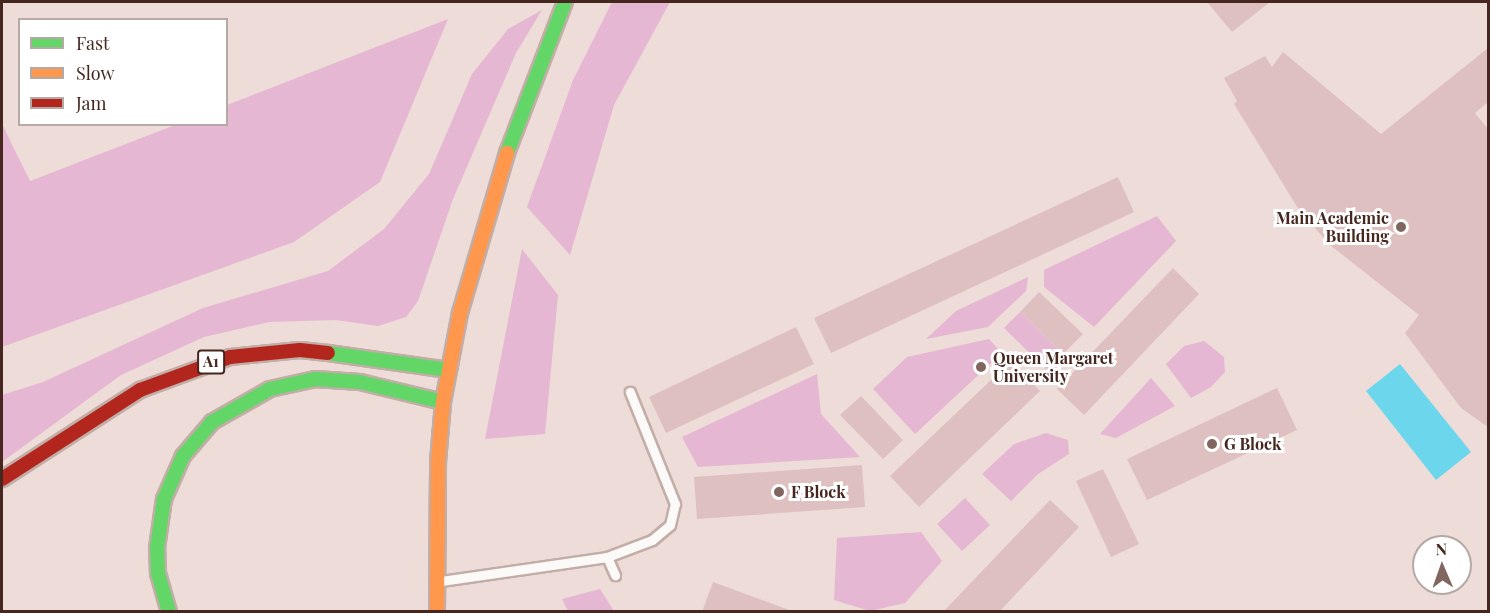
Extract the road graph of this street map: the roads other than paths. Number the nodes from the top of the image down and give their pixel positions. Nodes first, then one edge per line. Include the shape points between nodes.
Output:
1 (565, 2) edge
2 (449, 370) junction
3 (630, 392) dead end
4 (443, 402) junction
5 (2, 479) edge
6 (607, 557) junction
7 (615, 575) dead end
8 (436, 582) junction
9 (169, 612) edge
10 (437, 612) edge

1 - 2 main road via 497,178
2 - 4 main road
2 - 5 main road, A1 via 300,350 230,357 140,390
3 - 6 lane via 675,504 670,525 652,540
4 - 8 main road via 435,521
4 - 9 main road via 360,382 315,380 270,388 212,422 183,456 164,499 156,548 158,573
6 - 7 lane
6 - 8 lane
8 - 10 main road

